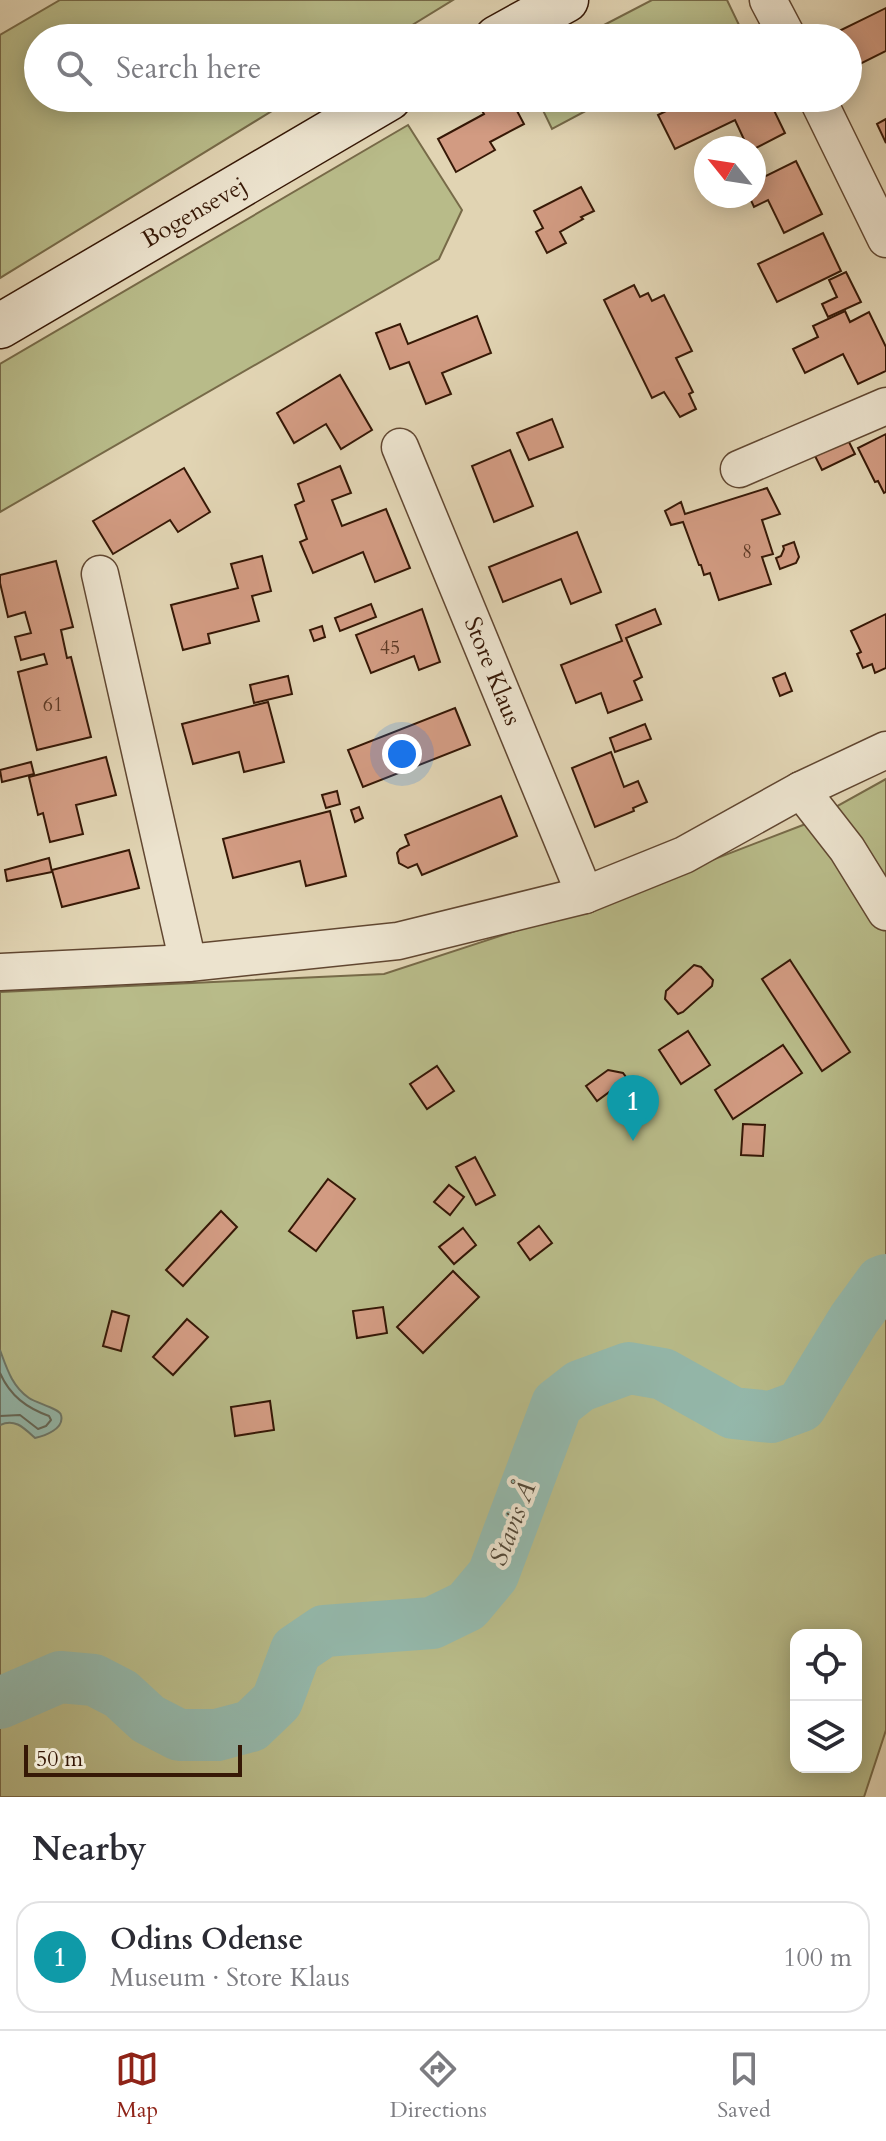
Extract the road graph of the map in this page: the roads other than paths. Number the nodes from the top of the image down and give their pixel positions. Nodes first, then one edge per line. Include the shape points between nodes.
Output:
1 (566, 0) edge
2 (768, 0) edge
3 (522, 24) edge
4 (781, 24) edge
5 (365, 112) edge
6 (824, 112) edge
7 (886, 239) edge
8 (0, 326) edge
9 (886, 406) edge
10 (400, 447) dead end
11 (739, 469) dead end
12 (100, 574) dead end
13 (886, 750) edge
14 (801, 790) junction
15 (585, 895) junction
16 (886, 912) edge
17 (188, 963) junction
18 (0, 972) edge

1 - 3 main road
2 - 4 street
5 - 8 main road, Bogensevej
6 - 7 street
9 - 11 street
10 - 15 street, Store Klaus
12 - 17 street
13 - 14 street
14 - 15 street via 684,855
14 - 16 street via 847,849
15 - 17 street via 398,941
17 - 18 street

